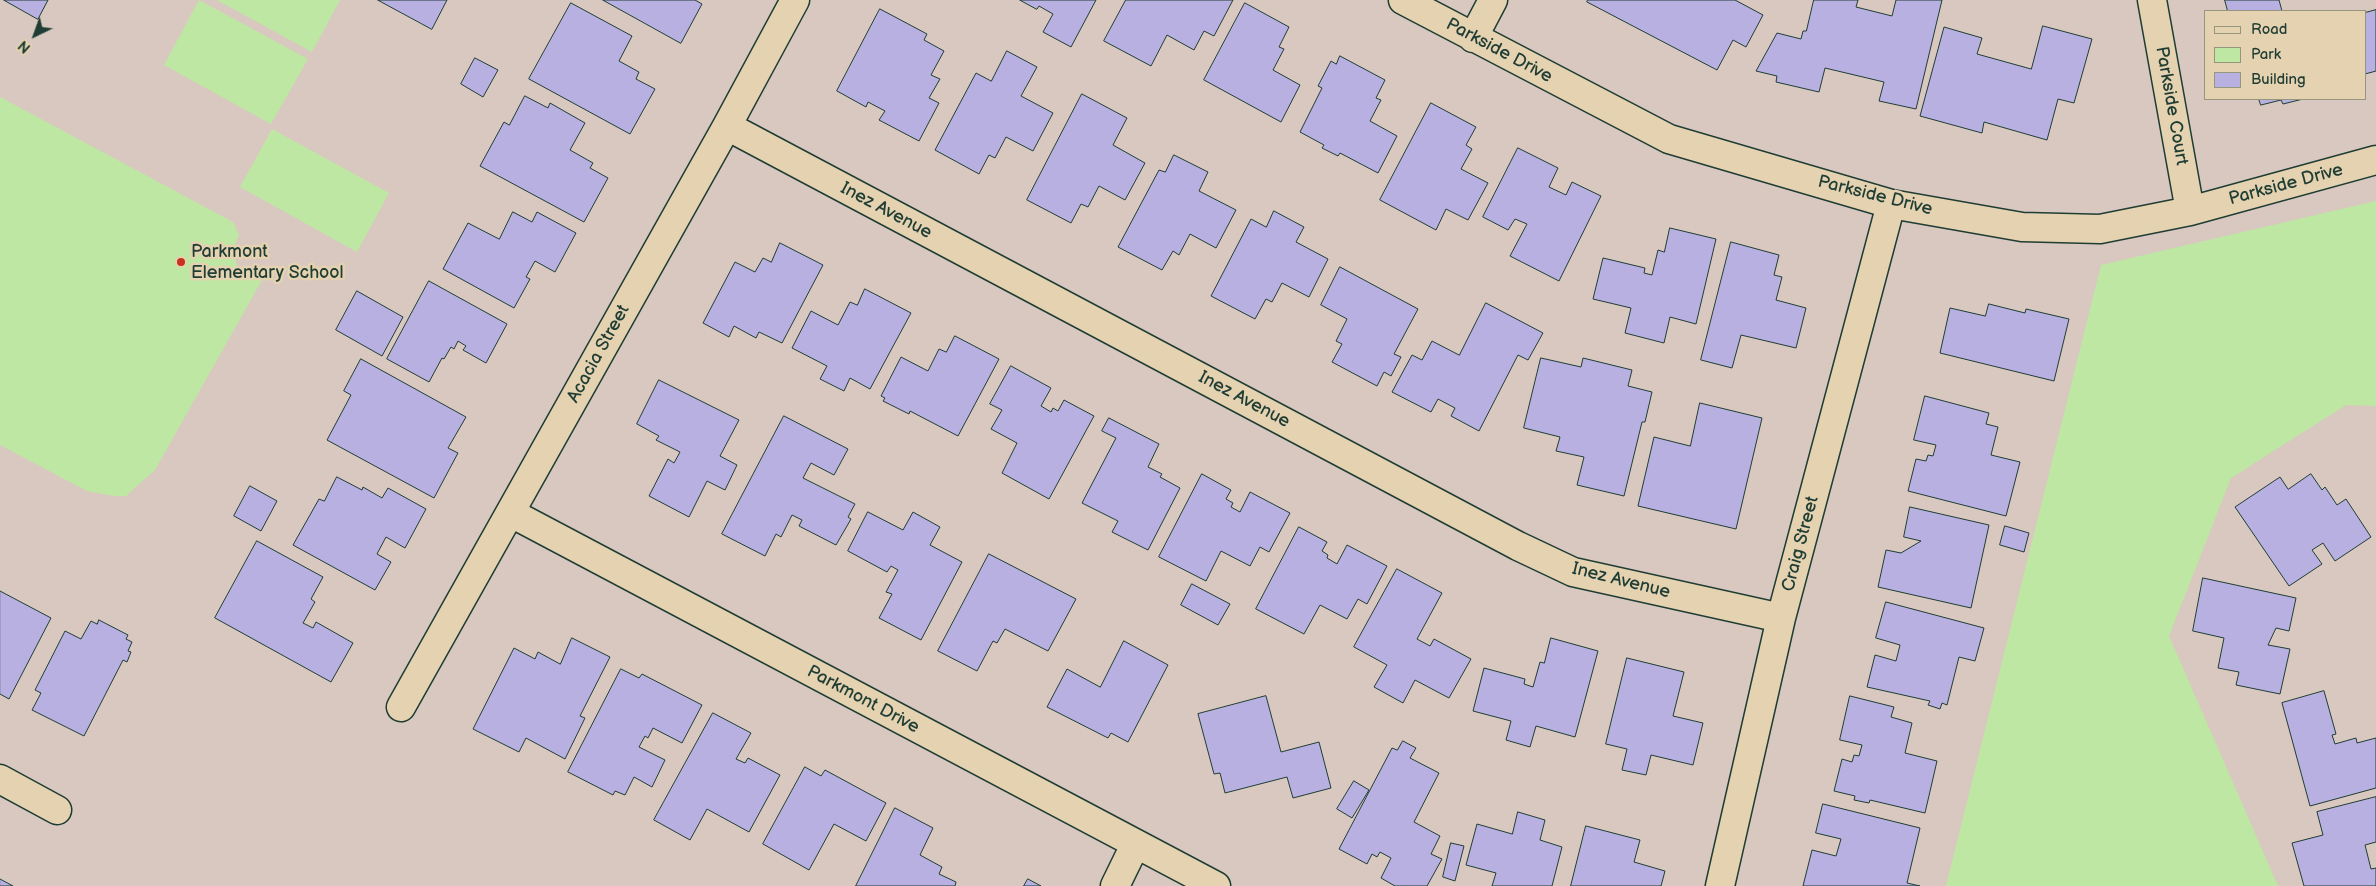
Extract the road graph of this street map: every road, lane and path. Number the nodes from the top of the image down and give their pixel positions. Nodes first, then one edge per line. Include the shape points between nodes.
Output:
1 (795, 0) edge
2 (1403, 0) edge
3 (1493, 0) edge
4 (2152, 0) edge
5 (1473, 38) junction
6 (727, 126) junction
7 (2376, 160) edge
8 (1891, 204) junction
9 (2190, 211) junction
10 (510, 513) junction
11 (1782, 618) junction
12 (401, 707) dead end
13 (0, 779) edge
14 (57, 810) dead end
15 (1136, 845) junction
16 (1115, 886) edge
17 (1216, 886) edge
18 (1720, 886) edge

1 - 6 street, Acacia Street
2 - 5 street, Parkside Drive
3 - 5 street
4 - 9 street, Parkside Court
5 - 8 street, Parkside Drive via 1669,139
6 - 10 street, Acacia Street
6 - 11 street, Inez Avenue via 1573,572
7 - 9 street, Parkside Drive
8 - 9 street, Parkside Drive via 2022,227 2100,229
8 - 11 street, Craig Street
10 - 12 street, Acacia Street
10 - 15 street, Parkmont Drive
11 - 18 street, Craig Street
13 - 14 street
15 - 16 street
15 - 17 street, Parkmont Drive

